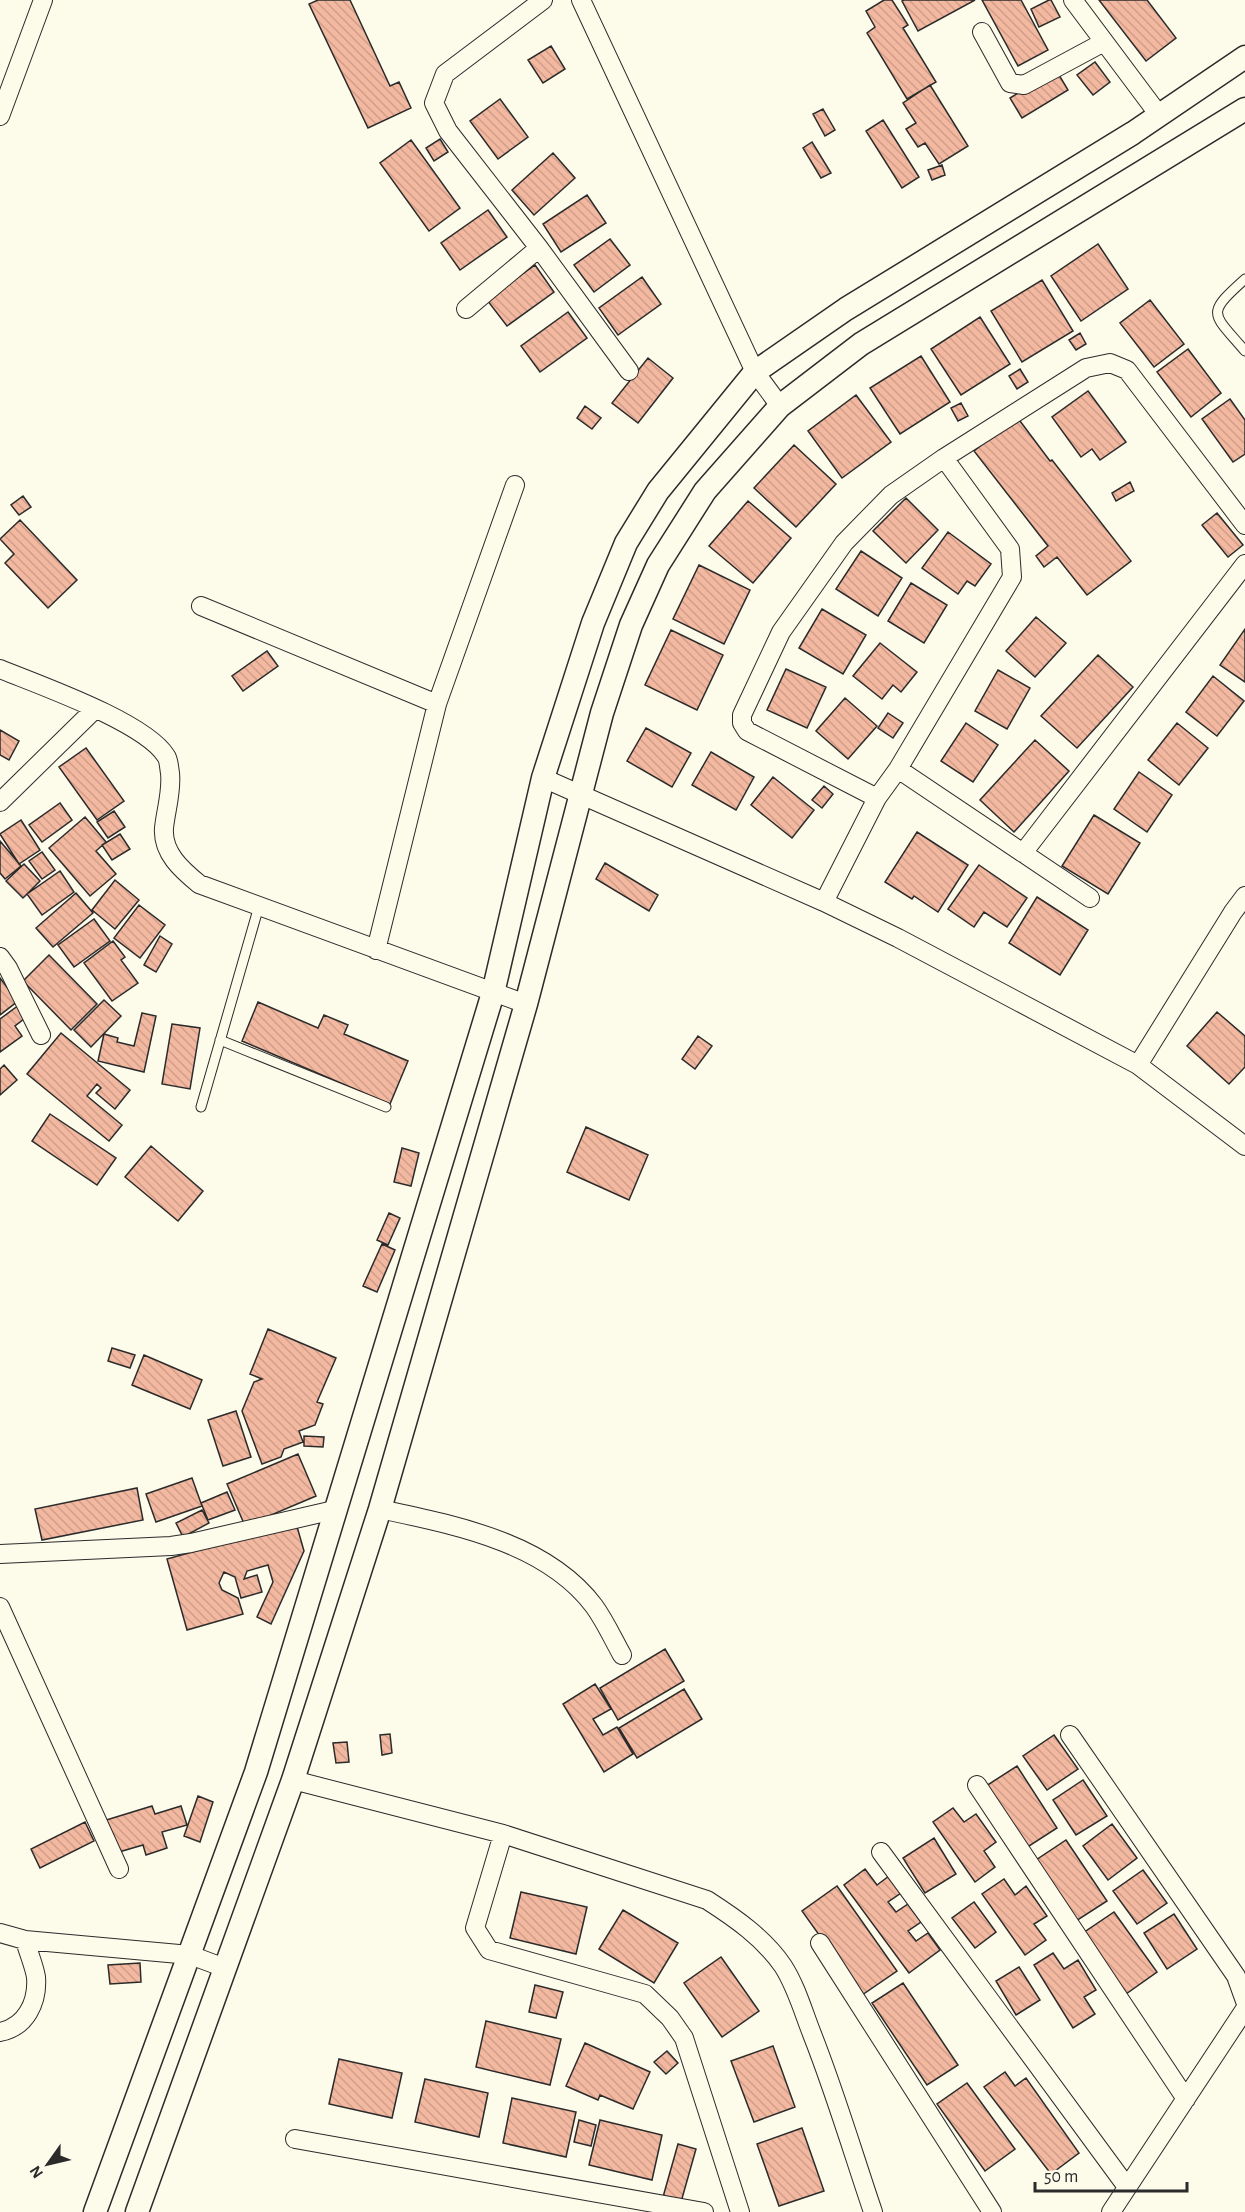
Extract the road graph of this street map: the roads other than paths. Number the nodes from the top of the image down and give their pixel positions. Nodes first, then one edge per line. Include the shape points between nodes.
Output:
1 (43, 0) edge
2 (543, 0) edge
3 (581, 0) edge
4 (1072, 0) edge
5 (982, 32) dead end
6 (1104, 42) junction
7 (1245, 57) edge
8 (1245, 109) edge
9 (1159, 115) junction
10 (0, 116) edge
11 (539, 248) junction
12 (1245, 279) edge
13 (466, 309) dead end
14 (1245, 351) edge
15 (629, 370) dead end
16 (755, 372) junction
17 (780, 406) junction
18 (944, 458) junction
19 (515, 486) dead end
20 (1245, 525) edge
21 (1245, 564) edge
22 (201, 606) dead end
23 (0, 669) edge
24 (437, 704) junction
25 (95, 709) junction
26 (898, 770) junction
27 (543, 778) junction
28 (580, 794) junction
29 (877, 798) junction
30 (0, 802) edge
31 (1023, 853) junction
32 (1245, 896) edge
33 (1090, 898) dead end
34 (824, 902) junction
35 (259, 906) junction
36 (376, 950) junction
37 (0, 957) edge
38 (493, 993) junction
39 (526, 1004) junction
40 (41, 1035) dead end
41 (220, 1040) junction
42 (1138, 1065) junction
43 (201, 1107) dead end
44 (386, 1107) dead end
45 (1245, 1146) edge
46 (380, 1509) junction
47 (334, 1510) junction
48 (0, 1554) edge
49 (0, 1607) edge
50 (622, 1655) dead end
51 (1070, 1735) dead end
52 (256, 1772) junction
53 (293, 1780) junction
54 (977, 1785) dead end
55 (503, 1834) junction
56 (881, 1852) dead end
57 (119, 1869) dead end
58 (0, 1933) edge
59 (25, 1940) junction
60 (820, 1943) dead end
61 (190, 1955) junction
62 (225, 1968) junction
63 (1245, 2001) edge
64 (1245, 2009) edge
65 (0, 2032) edge
66 (1186, 2099) junction
67 (294, 2139) dead end
68 (1127, 2187) junction
69 (95, 2212) edge
70 (137, 2212) edge
71 (704, 2212) edge
72 (740, 2212) edge
73 (873, 2212) edge
74 (992, 2212) edge
75 (1111, 2212) edge

1 - 10 street
2 - 11 street via 445,74 434,103 448,131
3 - 16 street
4 - 6 street
5 - 6 street via 1010,83 1024,85
6 - 9 street
7 - 9 street
8 - 17 street via 861,344
9 - 16 street via 846,309
11 - 13 street
11 - 15 street
12 - 14 lane via 1222,300 1216,313
16 - 17 street
16 - 27 street via 658,490 626,543 593,623
17 - 28 street via 705,491 658,565 631,625
18 - 20 street via 1086,368 1110,363 1126,370
18 - 26 street via 1010,549 1012,577
18 - 29 street via 891,495 844,543 782,632 742,715 747,731
19 - 24 street
21 - 31 street
22 - 24 street
23 - 25 street
24 - 36 street
25 - 30 street
25 - 35 street via 150,738 167,757 171,784 164,830 167,849 181,869 199,884
26 - 29 street
26 - 31 street
27 - 28 street
27 - 38 street
28 - 34 street
28 - 39 street
29 - 34 street
31 - 33 street
32 - 42 street
34 - 42 street
35 - 36 street
35 - 41 lane
36 - 38 street
37 - 40 street
38 - 39 street
38 - 47 street
39 - 46 street
41 - 43 lane
41 - 44 lane
42 - 45 street
46 - 50 street via 476,1533 517,1548 552,1567 595,1607
46 - 53 street
47 - 48 street via 191,1543
47 - 52 street
49 - 57 street
51 - 63 street via 1236,1976
52 - 53 street
52 - 61 street
53 - 55 street
53 - 62 street
54 - 66 street
55 - 72 street via 475,1928 489,1950 645,1994 669,2018 684,2038
55 - 73 street via 707,1900 757,1936 782,1966 798,1998
56 - 68 street
58 - 59 street
59 - 61 street
59 - 65 street via 36,1976 35,1999 26,2017
60 - 74 street
61 - 62 street
61 - 69 street
62 - 70 street
64 - 66 street
66 - 68 street
67 - 71 street
68 - 75 street

